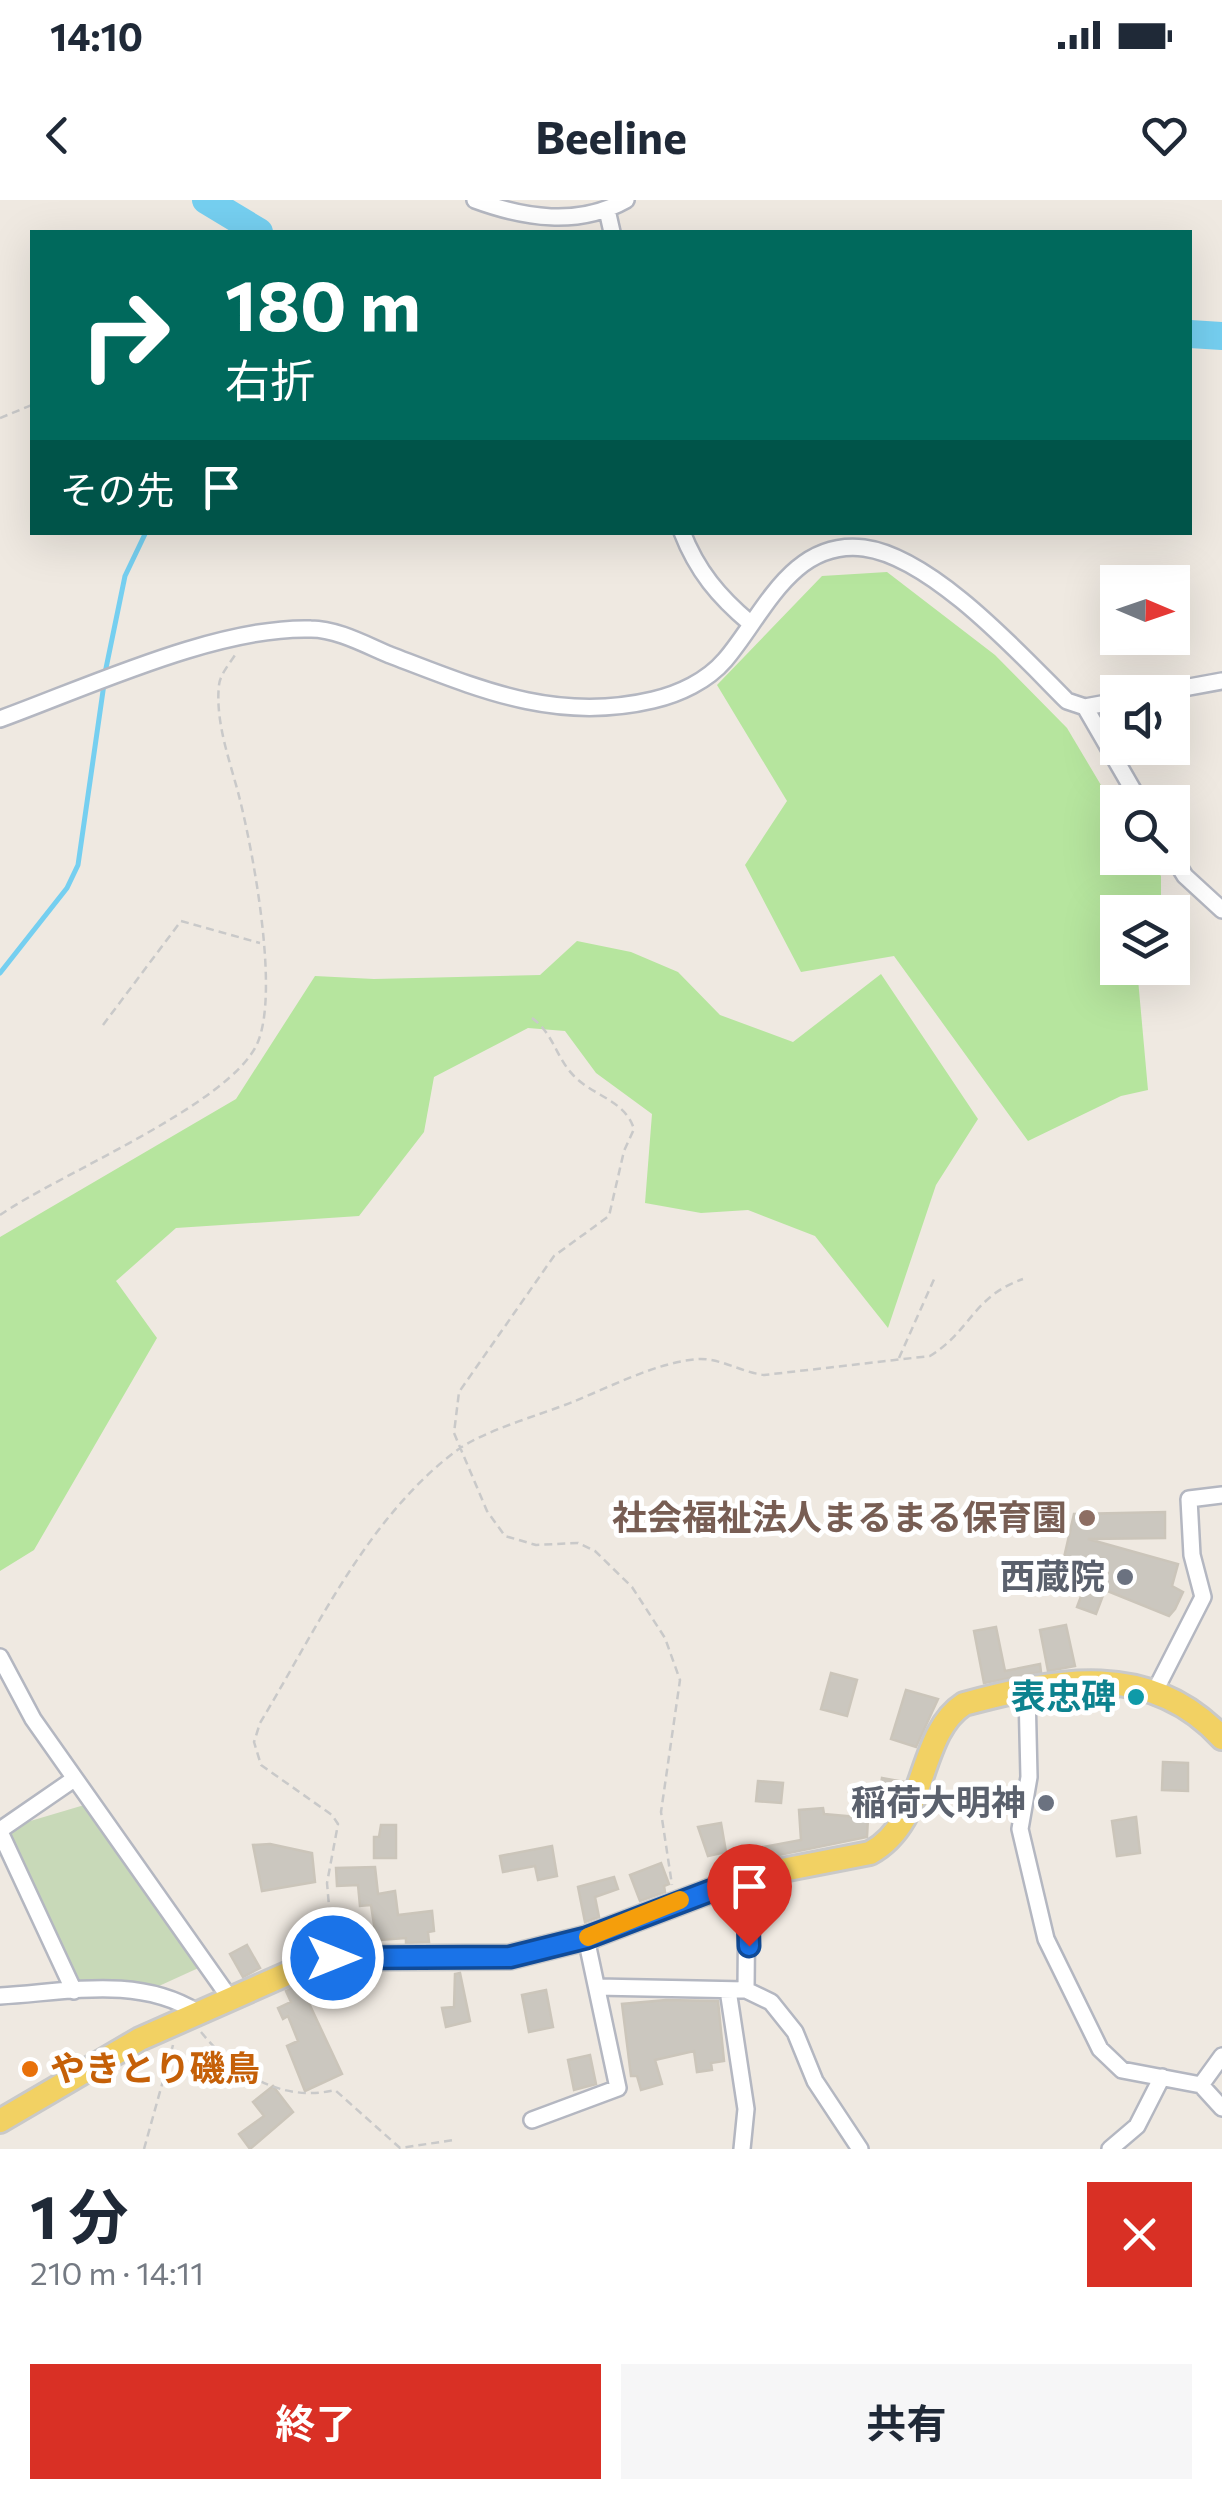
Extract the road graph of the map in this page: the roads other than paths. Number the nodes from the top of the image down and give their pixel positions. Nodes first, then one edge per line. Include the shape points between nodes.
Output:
1 (474, 200) edge
2 (626, 200) edge
3 (607, 210) junction
4 (612, 230) edge
5 (683, 535) edge
6 (750, 623) junction
7 (1222, 681) edge
8 (1190, 687) edge
9 (1100, 705) edge
10 (1085, 708) junction
11 (0, 719) edge
12 (1130, 785) edge
13 (1185, 875) edge
14 (1222, 910) edge
15 (1222, 1495) edge
16 (0, 1656) edge
17 (1156, 1689) junction
18 (1027, 1692) junction
19 (1222, 1738) edge
20 (74, 1779) junction
21 (0, 1831) edge
22 (747, 1877) junction
23 (586, 1938) junction
24 (597, 1987) junction
25 (728, 1990) junction
26 (746, 1990) junction
27 (74, 1991) junction
28 (0, 1996) edge
29 (229, 1998) junction
30 (189, 2016) junction
31 (1222, 2056) edge
32 (1162, 2077) junction
33 (1202, 2085) junction
34 (1222, 2108) edge
35 (0, 2120) edge
36 (532, 2120) dead end
37 (742, 2149) edge
38 (860, 2149) edge
39 (1110, 2149) edge

1 - 3 street via 562,219
2 - 3 street
3 - 4 street
5 - 6 street via 718,596
6 - 10 street via 774,588 820,555 861,548 886,554 918,568 1066,702
6 - 11 street via 724,661 697,684 608,707 499,697 313,628 247,636
7 - 8 street
9 - 10 street
10 - 12 street
13 - 14 street
15 - 17 street via 1189,1499 1203,1597
16 - 20 street
17 - 18 main road via 1096,1680
17 - 19 main road
18 - 22 main road via 964,1704 949,1717 904,1821 884,1846
18 - 32 street via 1029,1777 1020,1830 1046,1940 1100,2049 1122,2070
20 - 21 street
20 - 29 street
21 - 27 street
22 - 23 main road
22 - 26 street
23 - 24 street
23 - 29 main road via 510,1957 333,1958
24 - 25 street
24 - 36 street via 618,2088
25 - 26 street
25 - 37 street via 746,2109
26 - 38 street via 770,2002 795,2032 815,2081
27 - 28 street
27 - 30 street via 148,1991 172,1997
29 - 30 main road
30 - 35 main road
31 - 33 street
32 - 33 street
32 - 39 street via 1137,2126
33 - 34 street

